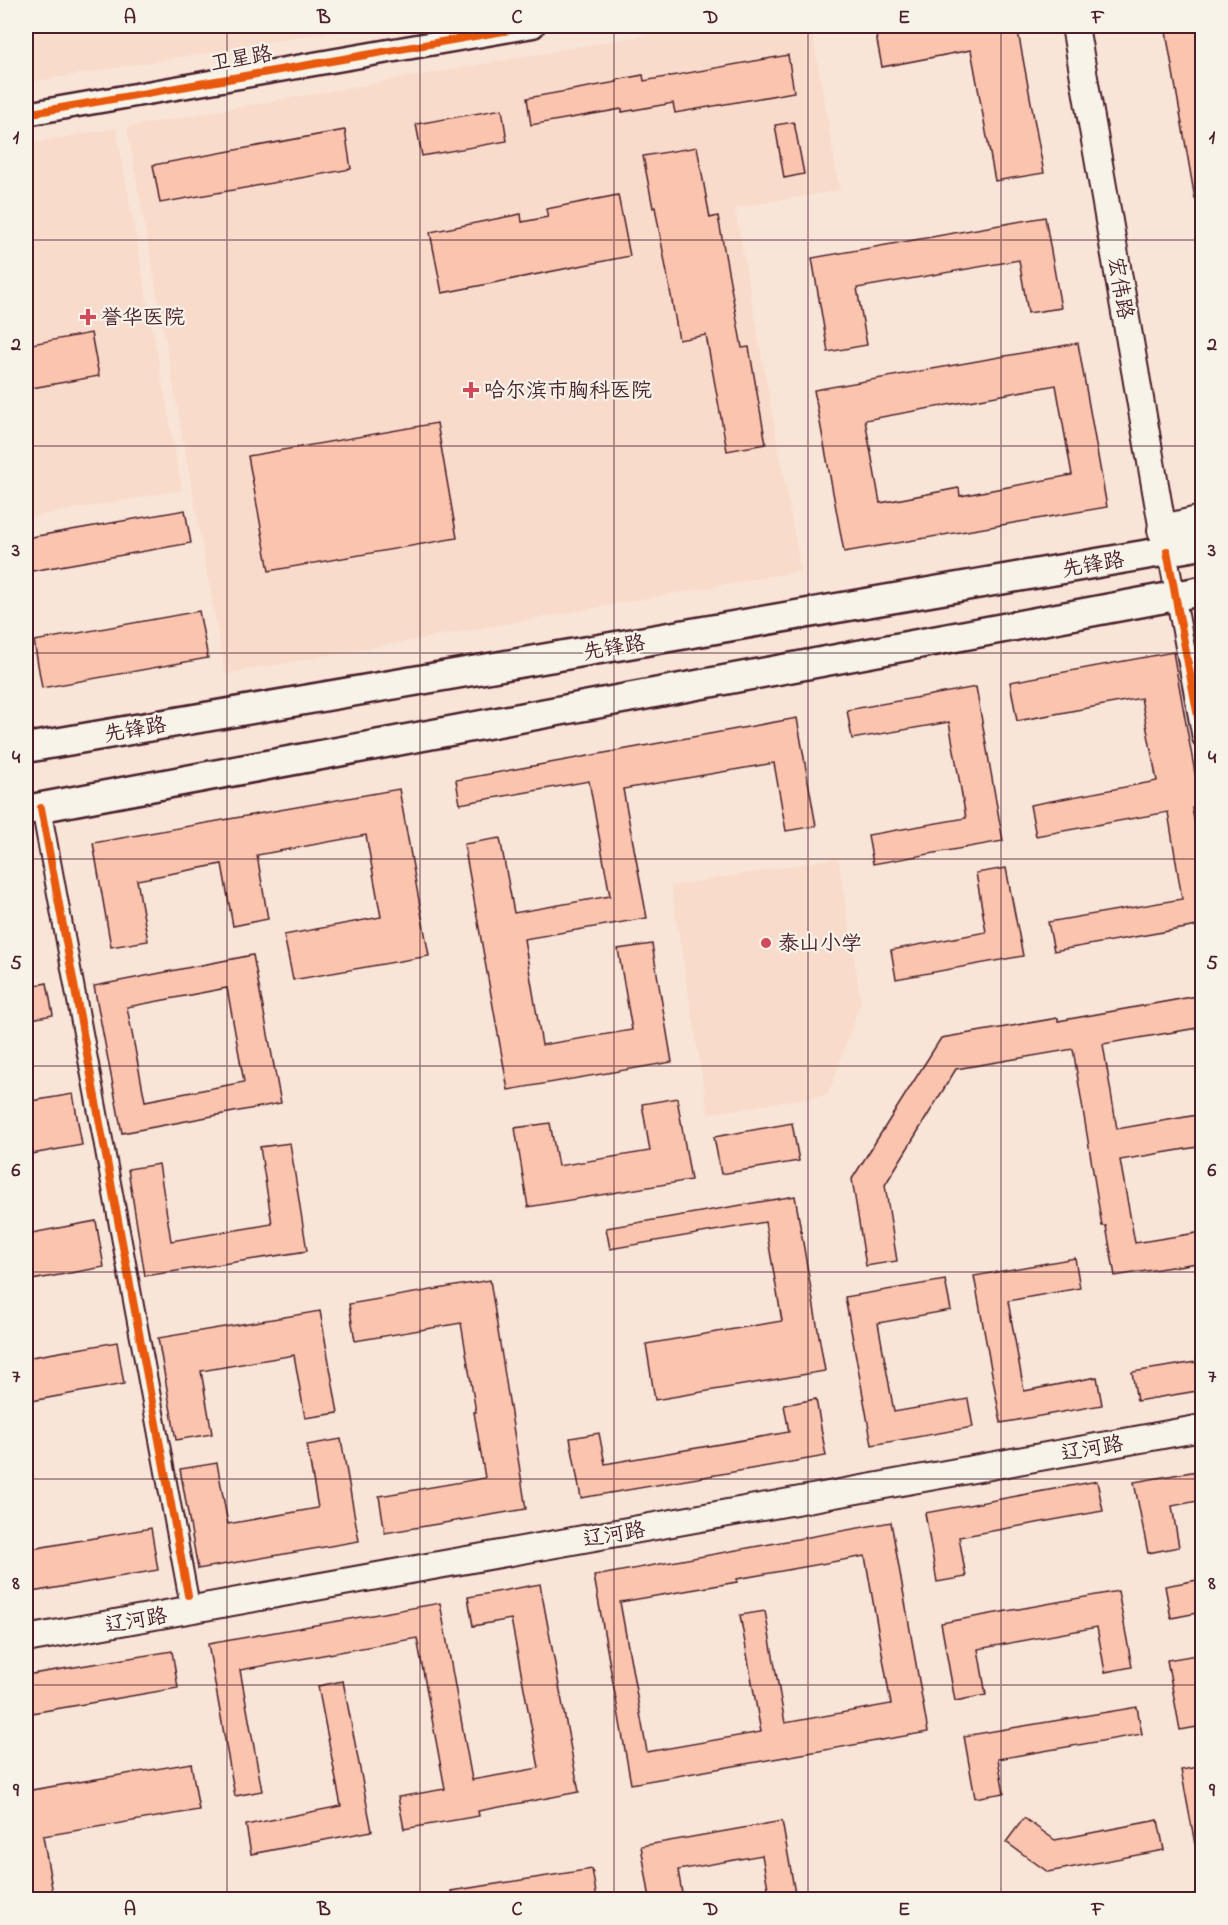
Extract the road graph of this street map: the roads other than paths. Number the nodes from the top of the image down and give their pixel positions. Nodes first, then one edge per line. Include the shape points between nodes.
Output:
1 (533, 26) edge
2 (1075, 26) edge
3 (26, 114) edge
4 (1203, 521) edge
5 (1165, 541) junction
6 (1203, 545) edge
7 (1189, 593) edge
8 (1203, 738) edge
9 (26, 748) edge
10 (33, 809) edge
11 (1203, 1414) edge
12 (1203, 1428) edge
13 (188, 1595) junction
14 (26, 1625) edge
15 (26, 1640) edge

1 - 3 street, 卫星路
2 - 5 main road, 宏伟路
4 - 5 highway
5 - 6 main road, 先锋路
5 - 7 street
5 - 9 main road, 先锋路
7 - 8 street
7 - 10 main road
10 - 13 street
11 - 13 main road, 辽河路
12 - 15 main road, 辽河路
13 - 14 main road, 辽河路

